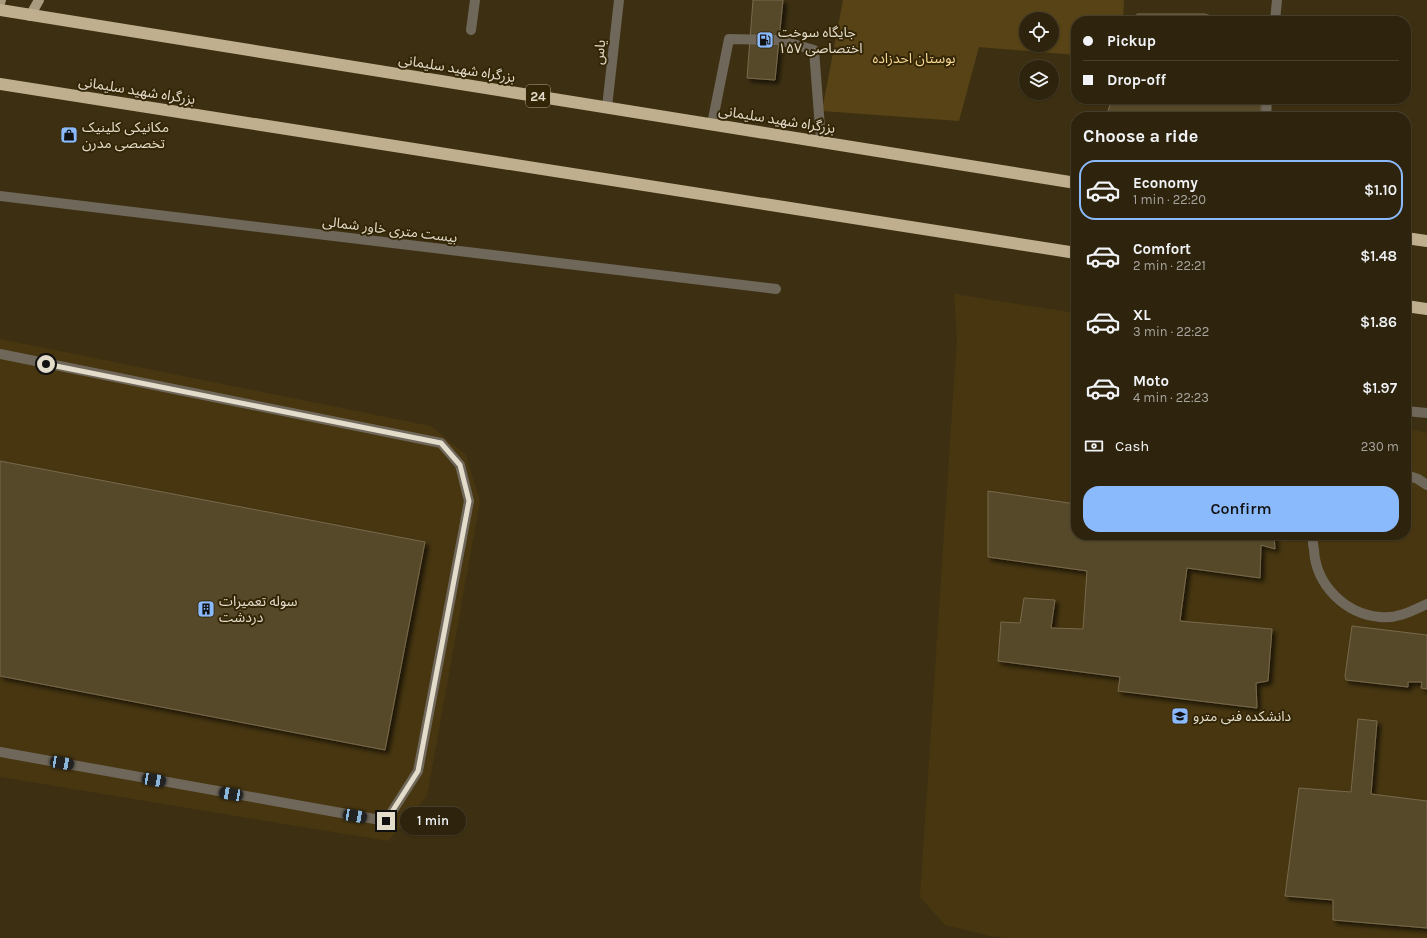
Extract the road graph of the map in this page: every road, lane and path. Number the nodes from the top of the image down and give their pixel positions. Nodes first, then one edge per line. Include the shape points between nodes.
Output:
1 (39, 0) edge
2 (475, 0) edge
3 (619, 0) edge
4 (1277, 0) edge
5 (0, 10) edge
6 (30, 16) junction
7 (1275, 16) edge
8 (471, 30) dead end
9 (0, 84) edge
10 (607, 107) junction
11 (712, 124) junction
12 (821, 141) junction
13 (1071, 182) edge
14 (0, 196) edge
15 (1411, 239) edge
16 (1427, 241) edge
17 (1071, 252) edge
18 (776, 290) dead end
19 (1411, 307) edge
20 (1427, 309) edge
21 (0, 354) edge
22 (1411, 411) edge
23 (1427, 413) edge
24 (1411, 477) edge
25 (1427, 485) edge
26 (1313, 540) edge
27 (1427, 604) edge
28 (0, 752) edge

1 - 6 main road
2 - 8 street
3 - 10 street, یاس
4 - 7 street
5 - 6 highway, بزرگراه شهید سلیمانی / 24
6 - 10 highway, بزرگراه شهید سلیمانی / 24
9 - 17 highway, بزرگراه شهید سلیمانی
10 - 11 highway, بزرگراه شهید سلیمانی / 24
11 - 12 highway, بزرگراه شهید سلیمانی / 24
11 - 12 street via 729,39 779,40 814,50
12 - 13 highway, بزرگراه شهید سلیمانی / 24
14 - 18 street, بیست متری خاور شمالی
15 - 16 highway
19 - 20 highway
21 - 28 street via 441,443 460,465 469,501 418,771 386,821
22 - 23 street
24 - 25 street
26 - 27 street via 1314,561 1323,582 1338,600 1358,612 1380,617 1406,614

